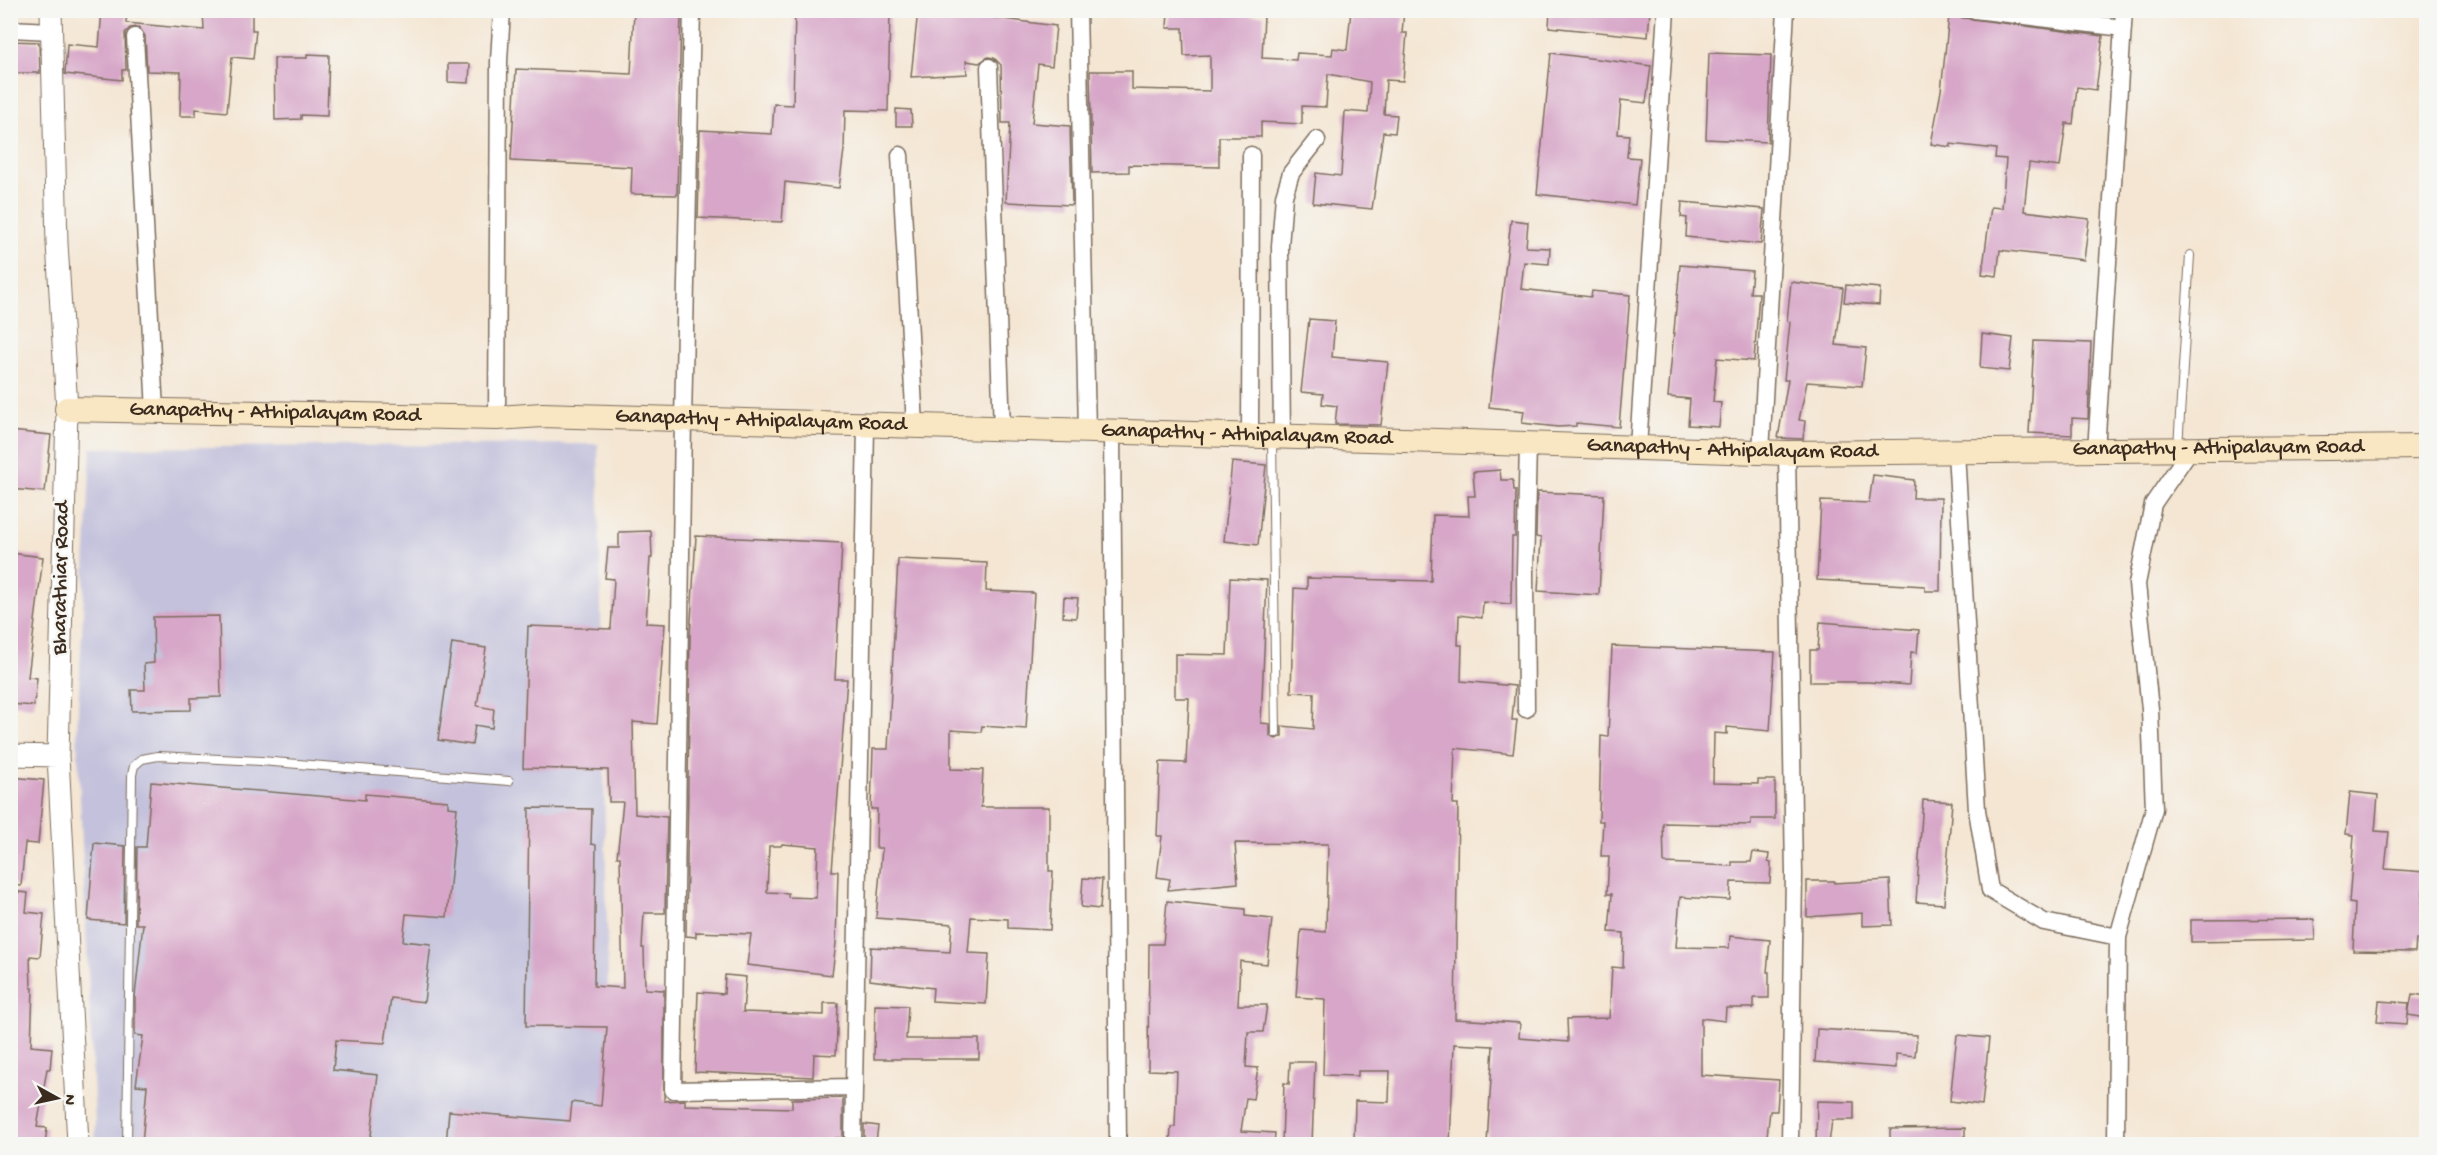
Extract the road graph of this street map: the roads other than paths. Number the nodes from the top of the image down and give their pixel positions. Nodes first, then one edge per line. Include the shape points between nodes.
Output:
1 (502, 10) edge
2 (692, 10) edge
3 (1078, 10) edge
4 (1666, 10) edge
5 (1786, 10) edge
6 (1975, 10) edge
7 (2124, 10) edge
8 (51, 20) edge
9 (10, 28) edge
10 (2123, 28) junction
11 (135, 37) dead end
12 (989, 67) dead end
13 (1317, 140) dead end
14 (900, 155) dead end
15 (1251, 155) dead end
16 (2190, 255) dead end
17 (67, 409) junction
18 (155, 411) junction
19 (497, 418) junction
20 (683, 420) junction
21 (866, 426) junction
22 (915, 426) junction
23 (1002, 429) junction
24 (1087, 432) junction
25 (1112, 433) junction
26 (1268, 437) junction
27 (1528, 444) junction
28 (2427, 447) edge
29 (1638, 448) junction
30 (2184, 450) junction
31 (2096, 451) junction
32 (1761, 452) junction
33 (1956, 452) junction
34 (1787, 453) junction
35 (1526, 709) dead end
36 (1276, 733) dead end
37 (10, 755) edge
38 (58, 756) junction
39 (509, 780) dead end
40 (2118, 937) junction
41 (854, 1087) junction
42 (78, 1144) edge
43 (127, 1144) edge
44 (853, 1144) edge
45 (1118, 1144) edge
46 (1790, 1144) edge
47 (2116, 1144) edge

1 - 19 street
2 - 20 street
3 - 24 street
4 - 29 street
5 - 32 street
6 - 10 street
7 - 10 street
8 - 9 street
8 - 17 street, Bharathiar Road via 57,243
10 - 31 street
11 - 18 street
12 - 23 street
13 - 26 street via 1291,174 1284,196
14 - 22 street
15 - 26 street
16 - 30 lane
17 - 18 main road, Ganapathy - Athipalayam Road
17 - 38 street, Bharathiar Road
18 - 19 main road, Ganapathy - Athipalayam Road
19 - 20 main road, Ganapathy - Athipalayam Road via 542,415
20 - 21 main road, Ganapathy - Athipalayam Road
20 - 41 street via 673,1090
21 - 22 main road, Ganapathy - Athipalayam Road
21 - 41 street
22 - 23 main road, Ganapathy - Athipalayam Road
23 - 24 main road, Ganapathy - Athipalayam Road
24 - 25 main road, Ganapathy - Athipalayam Road
25 - 26 main road, Ganapathy - Athipalayam Road
25 - 45 street
26 - 27 main road, Ganapathy - Athipalayam Road
26 - 36 lane
27 - 29 main road, Ganapathy - Athipalayam Road
27 - 35 street
28 - 30 main road, Ganapathy - Athipalayam Road
29 - 32 main road, Ganapathy - Athipalayam Road
30 - 31 main road, Ganapathy - Athipalayam Road
30 - 40 street via 2153,504 2137,584 2150,709 2154,809
31 - 33 main road, Ganapathy - Athipalayam Road
32 - 34 main road, Ganapathy - Athipalayam Road
33 - 34 main road, Ganapathy - Athipalayam Road
33 - 40 street via 1977,810 1990,890 2044,922
34 - 46 street via 1794,874
37 - 38 street
38 - 42 street, Bharathiar Road
39 - 43 lane via 158,756 142,759 134,766
40 - 47 street
41 - 44 street

